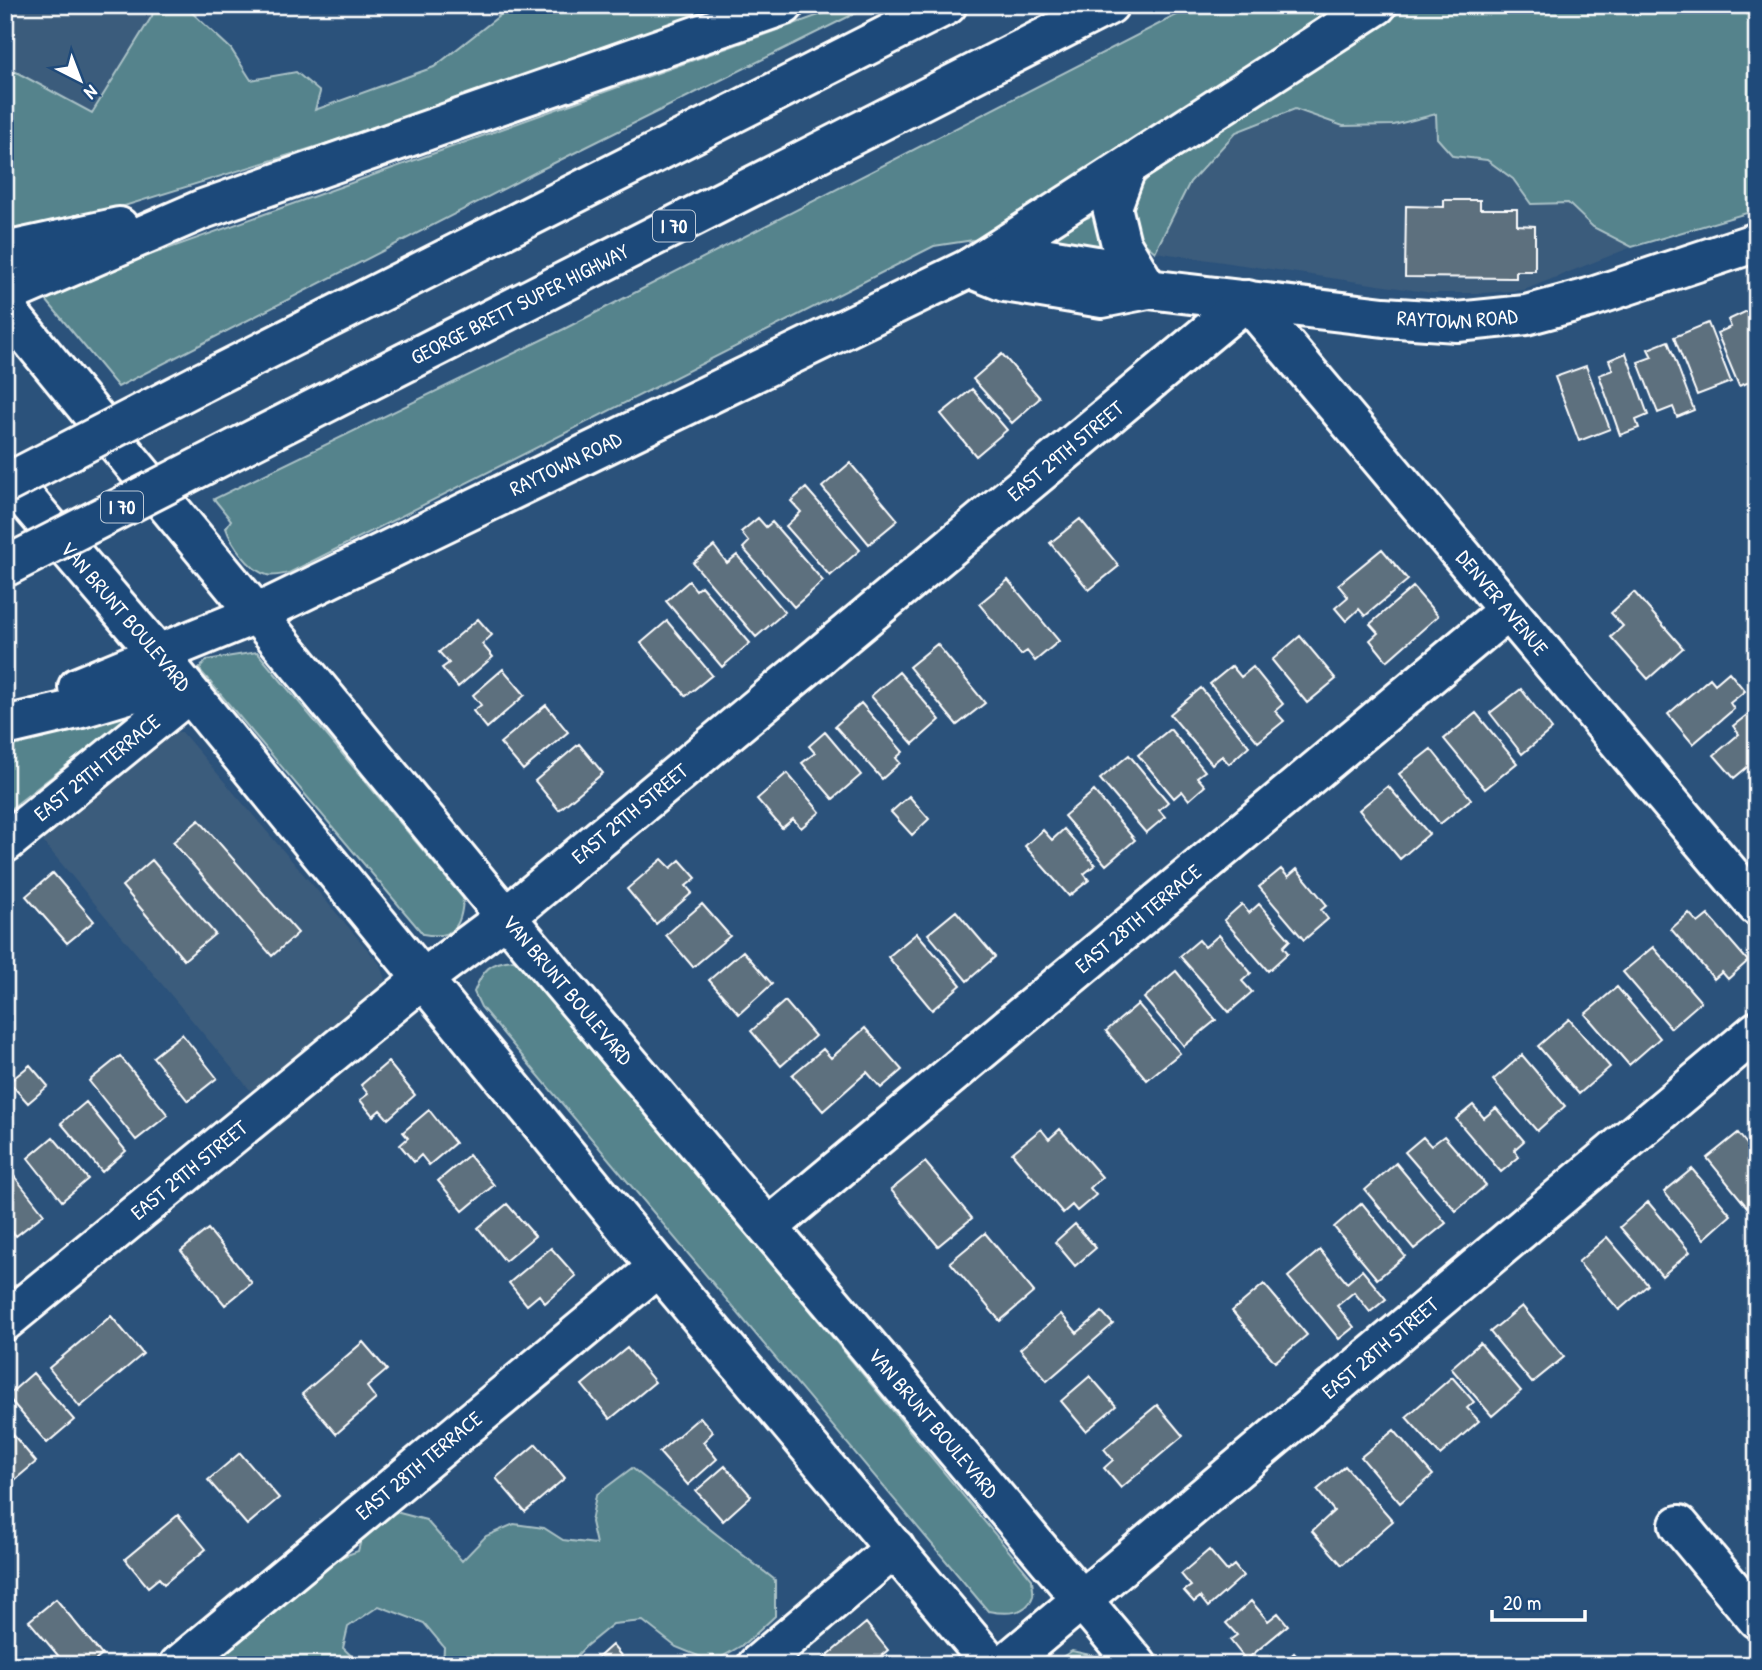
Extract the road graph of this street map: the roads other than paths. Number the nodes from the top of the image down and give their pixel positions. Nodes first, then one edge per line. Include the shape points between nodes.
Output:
1 (784, 5) edge
2 (947, 5) edge
3 (1109, 5) edge
4 (1377, 5) edge
5 (1126, 169) junction
6 (203, 209) junction
7 (1757, 242) edge
8 (5, 252) edge
9 (970, 268) junction
10 (1149, 289) junction
11 (5, 295) edge
12 (1247, 300) junction
13 (5, 308) edge
14 (5, 475) edge
15 (5, 484) edge
16 (5, 567) edge
17 (1507, 611) junction
18 (256, 614) junction
19 (158, 654) junction
20 (188, 693) junction
21 (5, 717) edge
22 (5, 726) edge
23 (5, 843) edge
24 (1757, 906) edge
25 (506, 917) junction
26 (423, 979) junction
27 (1757, 1031) edge
28 (769, 1227) junction
29 (658, 1267) junction
30 (5, 1321) edge
31 (1679, 1525) dead end
32 (895, 1548) junction
33 (1082, 1599) junction
34 (1757, 1619) edge
35 (179, 1665) edge
36 (757, 1665) edge
37 (992, 1665) edge
38 (1003, 1665) edge
39 (1137, 1665) edge

1 - 6 main road
2 - 15 main road, bridge
3 - 16 main road, GEORGE BRETT SUPER HIGHWAY / I 70, bridge
4 - 5 main road
5 - 9 main road
5 - 10 main road via 1112,207 1121,244
6 - 8 main road
6 - 11 main road
7 - 12 main road, RAYTOWN ROAD via 1526,315 1457,322
9 - 10 main road, RAYTOWN ROAD via 1019,253 1108,268
9 - 18 main road, RAYTOWN ROAD
10 - 12 main road, RAYTOWN ROAD
12 - 17 main road, DENVER AVENUE
12 - 25 main road, EAST 29TH STREET
13 - 18 main road, VAN BRUNT BOULEVARD
14 - 19 main road, VAN BRUNT BOULEVARD
17 - 24 main road, DENVER AVENUE
17 - 28 main road, EAST 28TH TERRACE
18 - 19 main road, RAYTOWN ROAD
18 - 25 main road, VAN BRUNT BOULEVARD
19 - 20 main road, VAN BRUNT BOULEVARD
19 - 21 main road, RAYTOWN ROAD
20 - 22 main road via 131,693
20 - 23 main road, EAST 29TH TERRACE
20 - 26 main road, VAN BRUNT BOULEVARD
25 - 26 main road, EAST 29TH STREET
25 - 28 main road, VAN BRUNT BOULEVARD
26 - 29 main road, VAN BRUNT BOULEVARD
26 - 30 main road, EAST 29TH STREET
27 - 33 main road, EAST 28TH STREET
28 - 33 main road, VAN BRUNT BOULEVARD
29 - 32 main road, VAN BRUNT BOULEVARD
29 - 35 main road, EAST 28TH TERRACE
31 - 34 main road
32 - 36 main road
32 - 37 main road, VAN BRUNT BOULEVARD
33 - 38 main road, EAST 28TH STREET
33 - 39 main road, VAN BRUNT BOULEVARD

